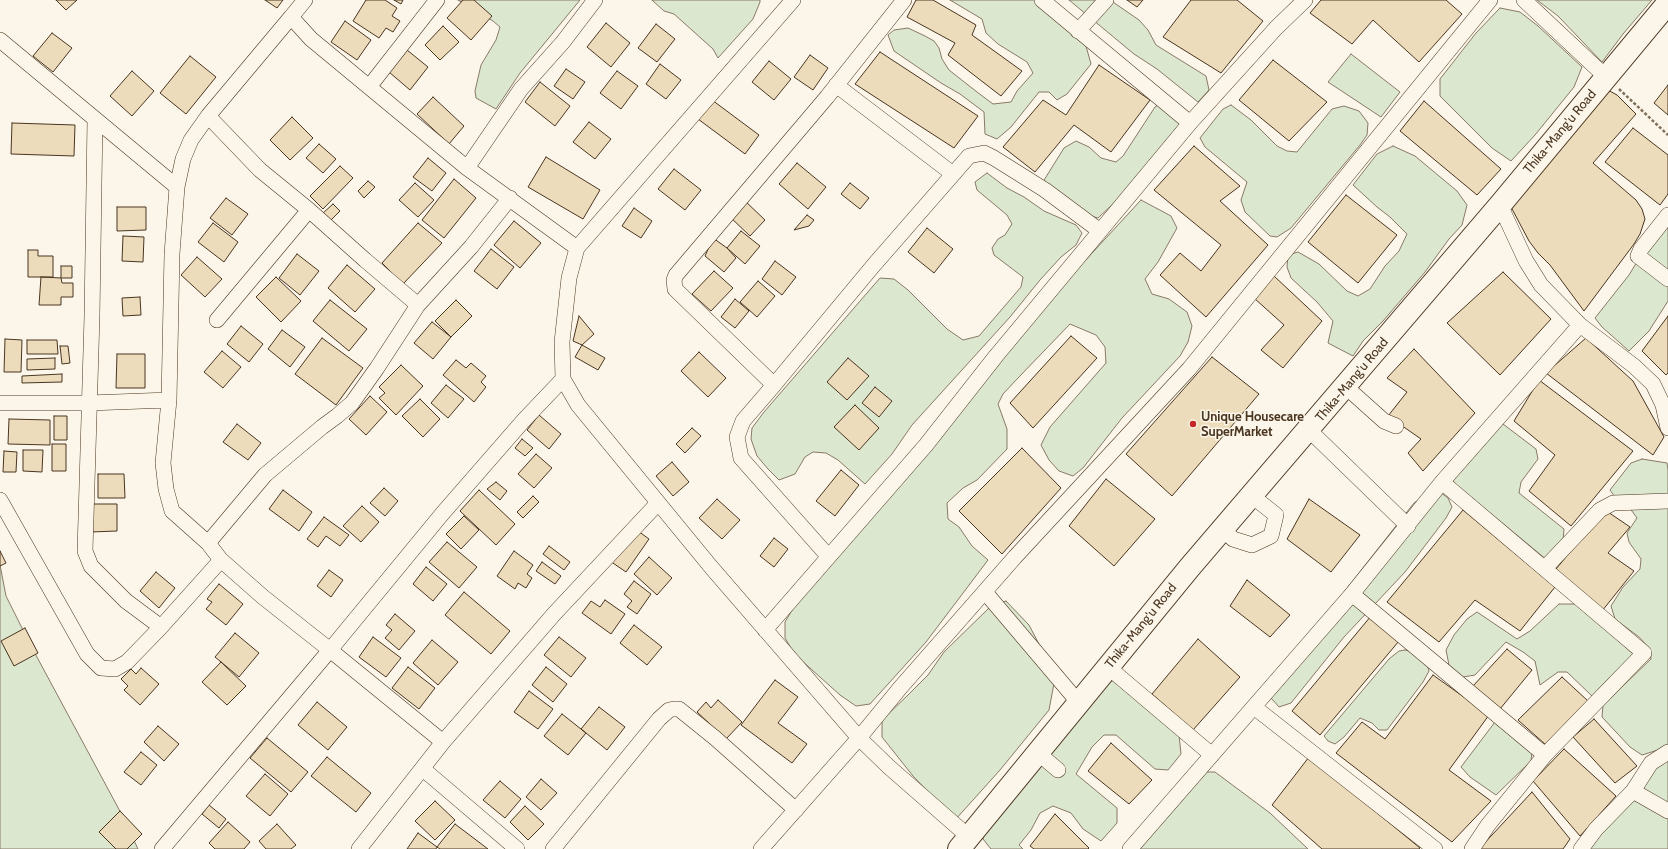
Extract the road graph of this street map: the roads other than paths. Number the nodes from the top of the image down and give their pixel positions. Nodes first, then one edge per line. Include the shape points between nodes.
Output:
1 (305, 0) edge
2 (437, 0) edge
3 (595, 0) edge
4 (793, 0) edge
5 (904, 0) edge
6 (1042, 0) edge
7 (1106, 0) edge
8 (1304, 0) edge
9 (1490, 0) edge
10 (1524, 0) edge
11 (1668, 3) edge
12 (291, 17) junction
13 (1078, 31) junction
14 (0, 40) edge
15 (1606, 77) junction
16 (836, 85) junction
17 (369, 87) junction
18 (208, 116) junction
19 (95, 119) junction
20 (1190, 122) junction
21 (467, 168) junction
22 (952, 174) junction
23 (177, 187) junction
24 (510, 198) junction
25 (1500, 205) junction
26 (309, 210) junction
27 (1668, 215) edge
28 (1100, 231) junction
29 (577, 248) junction
30 (1668, 279) edge
31 (418, 304) junction
32 (217, 320) dead end
33 (1580, 325) junction
34 (563, 379) junction
35 (774, 385) junction
36 (1346, 387) junction
37 (169, 400) junction
38 (0, 402) edge
39 (89, 403) junction
40 (1396, 426) dead end
41 (1668, 428) edge
42 (1309, 430) junction
43 (1442, 482) junction
44 (1252, 496) junction
45 (0, 500) edge
46 (1668, 501) edge
47 (658, 503) junction
48 (1408, 526) junction
49 (1223, 529) junction
50 (208, 543) junction
51 (828, 556) junction
52 (222, 560) junction
53 (1545, 568) junction
54 (985, 592) junction
55 (1352, 594) junction
56 (161, 627) junction
57 (765, 630) junction
58 (330, 650) junction
59 (1108, 668) junction
60 (1079, 703) junction
61 (1254, 706) junction
62 (860, 738) junction
63 (443, 742) junction
64 (1668, 752) edge
65 (1038, 753) junction
66 (1212, 755) junction
67 (1545, 755) junction
68 (423, 770) junction
69 (1058, 770) dead end
70 (1633, 791) junction
71 (796, 810) junction
72 (1668, 811) edge
73 (964, 843) edge
74 (561, 846) edge
75 (162, 849) edge
76 (359, 849) edge
77 (517, 849) edge
78 (761, 849) edge
79 (1130, 849) edge
80 (1435, 849) edge
81 (1472, 849) edge
82 (1581, 849) edge

1 - 12 street
2 - 17 street
3 - 21 street via 563,42 521,89
4 - 29 street
5 - 16 street
6 - 13 street
7 - 13 street
8 - 20 street
9 - 54 street via 1189,369
10 - 15 street
11 - 15 highway, Thika-Mang'u Road
12 - 17 street via 311,39
12 - 18 street
13 - 20 street
14 - 19 street
15 - 25 highway, Thika-Mang'u Road
16 - 22 street
16 - 35 street via 674,280 675,289
17 - 21 street
18 - 23 street via 183,159
18 - 26 street via 260,170
19 - 23 street
19 - 39 street
20 - 28 street
21 - 24 street
22 - 28 street via 969,156 984,153 1034,183
22 - 35 street
23 - 37 street via 172,254
24 - 29 street
24 - 31 street via 471,247
25 - 33 street via 1532,272 1550,296
25 - 36 highway, Thika-Mang'u Road
26 - 31 street
26 - 32 street
27 - 30 street via 1638,254
28 - 51 street via 926,445
29 - 34 street via 569,278 564,315
31 - 50 street via 352,402 266,475
33 - 41 street via 1634,366 1652,384 1663,404
33 - 43 street
34 - 47 street via 578,405
34 - 58 street via 442,514
35 - 51 street via 743,421 737,436 741,458
36 - 40 street via 1384,421
36 - 42 highway, Thika-Mang'u Road
37 - 39 street
37 - 50 street via 163,463 169,503 178,517
38 - 39 street
39 - 56 street via 85,551 87,560 126,601
42 - 44 highway, Thika-Mang'u Road
42 - 48 street
43 - 48 street
43 - 53 street
44 - 49 highway, Thika-Mang'u Road
44 - 49 street via 1276,515 1272,536 1252,545 1232,539
45 - 56 street via 87,654 101,668 115,669 127,662
46 - 53 street via 1613,503 1600,510
47 - 57 street
47 - 63 street via 554,614
48 - 55 street
49 - 59 highway, Thika-Mang'u Road
50 - 52 street
51 - 57 street
52 - 56 street
52 - 58 street via 263,597
53 - 67 street via 1644,653
54 - 60 street
54 - 62 street via 900,688
55 - 61 street
55 - 67 street
57 - 62 street
58 - 63 street
58 - 75 street
59 - 60 highway, Thika-Mang'u Road
59 - 66 street
60 - 65 highway, Thika-Mang'u Road
61 - 66 street
61 - 80 street
62 - 71 street
62 - 73 street
63 - 68 street
64 - 70 street via 1651,763
65 - 69 street
65 - 73 highway, Thika-Mang'u Road
66 - 79 street
67 - 81 street via 1488,825
68 - 76 street
68 - 77 street
70 - 72 street
70 - 82 street via 1596,829
71 - 74 street via 679,709 674,709 659,719
71 - 78 street

